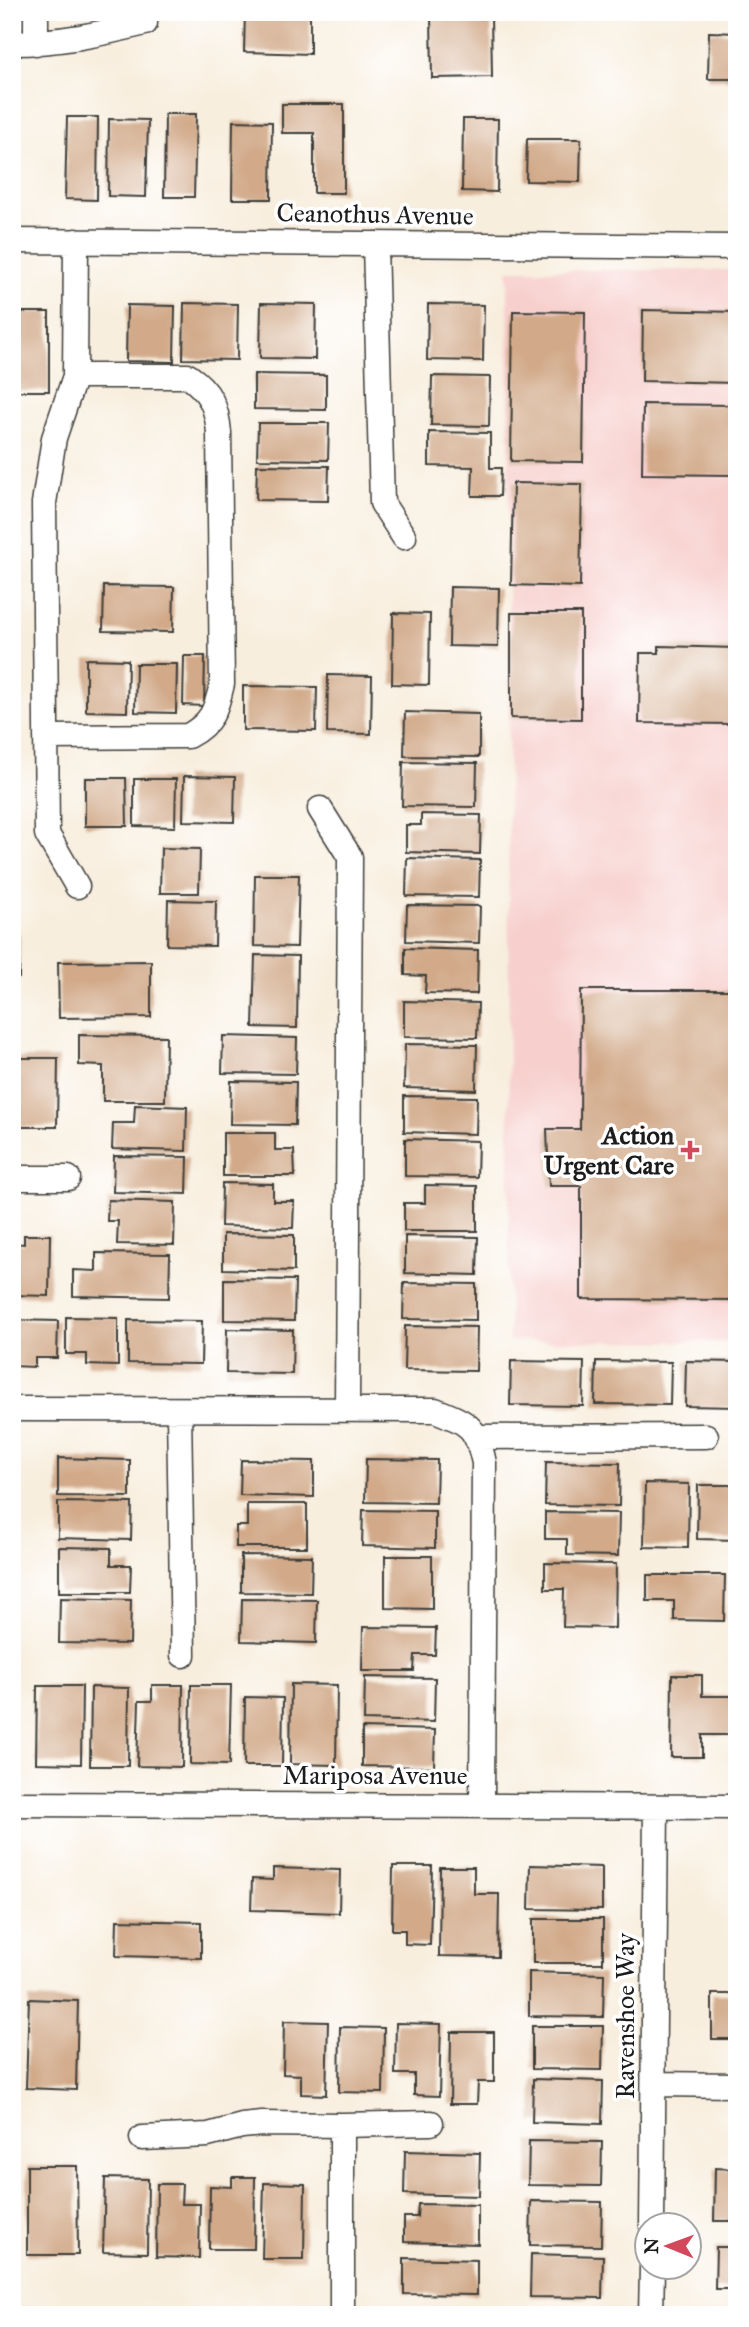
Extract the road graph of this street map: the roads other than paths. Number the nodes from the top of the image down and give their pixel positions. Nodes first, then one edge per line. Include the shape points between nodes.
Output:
1 (36, 12) edge
2 (145, 23) dead end
3 (24, 43) edge
4 (12, 241) edge
5 (76, 241) junction
6 (375, 244) junction
7 (737, 247) edge
8 (75, 376) junction
9 (404, 537) dead end
10 (46, 737) junction
11 (320, 809) dead end
12 (77, 886) dead end
13 (12, 1178) edge
14 (68, 1178) dead end
15 (12, 1409) edge
16 (178, 1410) junction
17 (347, 1410) junction
18 (706, 1436) dead end
19 (478, 1437) junction
20 (183, 1656) dead end
21 (12, 1804) edge
22 (482, 1805) junction
23 (656, 1807) junction
24 (737, 1807) edge
25 (654, 2084) junction
26 (737, 2085) edge
27 (431, 2123) dead end
28 (342, 2125) junction
29 (142, 2138) dead end
30 (652, 2212) edge
31 (652, 2282) edge
32 (342, 2315) edge
33 (651, 2315) edge

1 - 3 street
2 - 3 street via 94,35
4 - 5 street, Ceanothus Avenue
5 - 6 street, Ceanothus Avenue
5 - 8 street
6 - 7 street, Ceanothus Avenue
6 - 9 street via 382,503
8 - 10 street via 54,438 44,503
8 - 10 street via 188,376 210,396 219,433 222,684 213,715 203,728 188,736
10 - 12 street via 47,834
11 - 17 street via 350,857
13 - 14 street
15 - 16 street
16 - 17 street
16 - 20 street
17 - 19 street via 435,1410 460,1420
18 - 19 street
19 - 22 street via 484,1463
21 - 22 street, Mariposa Avenue
22 - 23 street, Mariposa Avenue
23 - 24 street, Mariposa Avenue
23 - 25 street, Ravenshoe Way
25 - 26 street
25 - 30 street, Ravenshoe Way
27 - 28 street
28 - 29 street via 262,2124 208,2135
28 - 32 street
31 - 33 street

